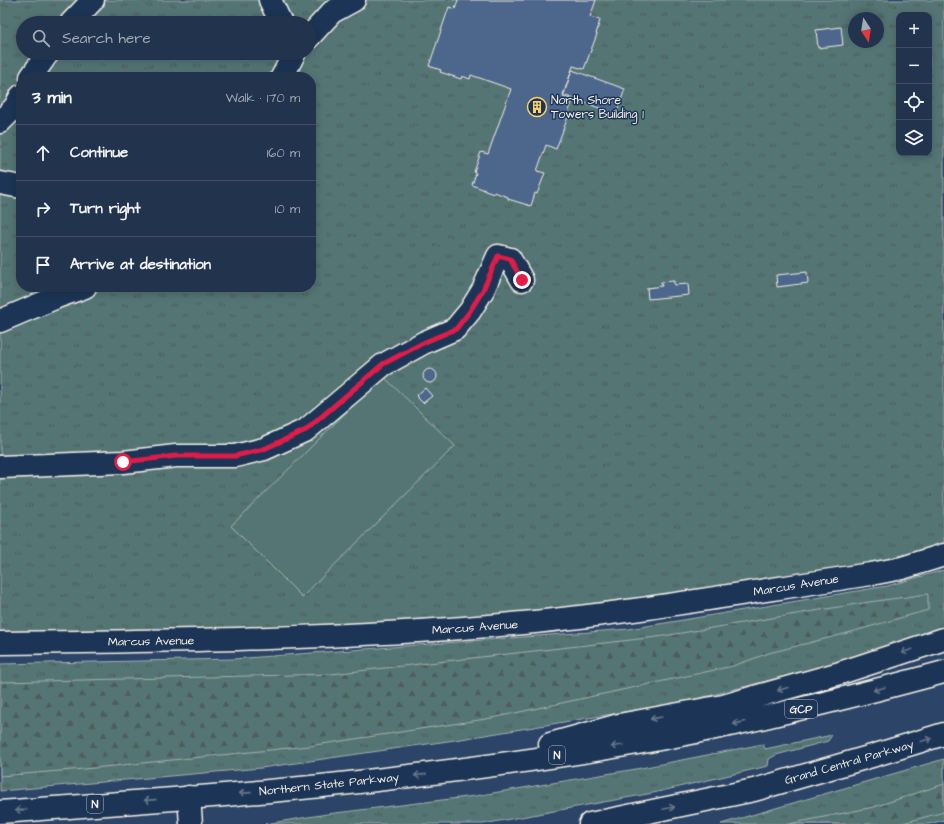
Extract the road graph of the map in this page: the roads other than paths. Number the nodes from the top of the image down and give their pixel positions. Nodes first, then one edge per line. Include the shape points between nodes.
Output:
1 (93, 0) edge
2 (270, 0) edge
3 (354, 0) edge
4 (78, 16) edge
5 (278, 16) edge
6 (316, 29) edge
7 (43, 60) edge
8 (290, 60) edge
9 (35, 72) edge
10 (284, 72) edge
11 (16, 105) edge
12 (0, 122) edge
13 (0, 183) edge
14 (16, 187) edge
15 (522, 280) dead end
16 (71, 292) edge
17 (0, 321) edge
18 (0, 467) edge
19 (944, 555) edge
20 (944, 639) edge
21 (0, 643) edge
22 (944, 672) edge
23 (944, 734) edge
24 (656, 740) joint
25 (459, 770) junction
26 (189, 797) junction
27 (0, 812) edge
28 (191, 824) edge
29 (590, 824) edge

1 - 4 main road
2 - 5 main road
3 - 6 main road via 332,12
7 - 9 main road
8 - 10 main road
11 - 12 main road
13 - 14 main road
15 - 18 main road via 510,259 498,256 483,290 456,329 383,364 306,430 264,449 235,456 176,456 123,462
16 - 17 main road
19 - 21 main road, Marcus Avenue via 902,568 871,574 620,612 522,623 388,634
20 -> 25 main road via 840,673 723,706 620,725
22 -> 24 main road, GCP via 848,698
29 -> 23 main road, Grand Central Parkway via 754,790
24 -> 25 main road, Northern State Parkway / N
25 -> 26 main road, Northern State Parkway / N via 326,786
26 -> 27 main road, Northern State Parkway / N
26 - 28 main road

